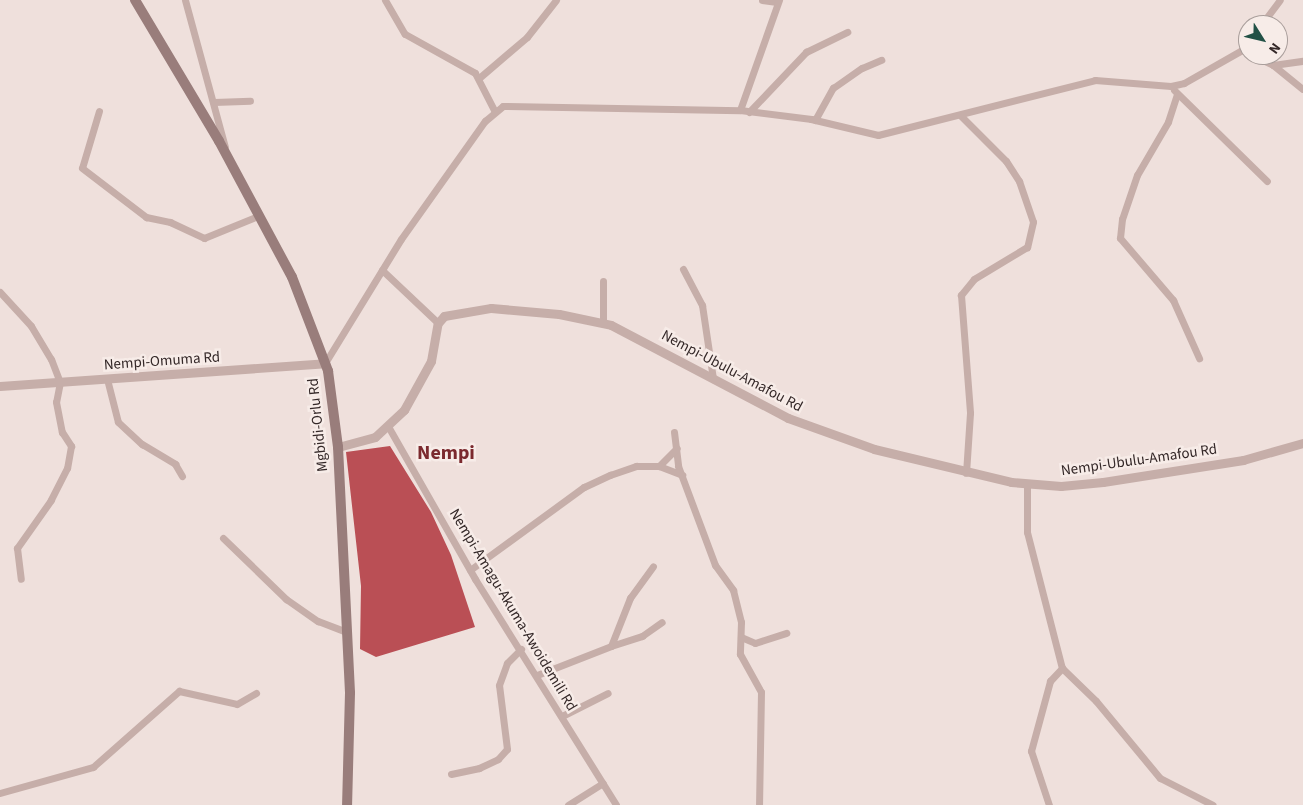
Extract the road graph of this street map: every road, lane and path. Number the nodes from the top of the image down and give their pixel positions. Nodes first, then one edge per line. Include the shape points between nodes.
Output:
1 (135, 0) edge
2 (185, 0) edge
3 (385, 0) edge
4 (556, 0) edge
5 (762, 0) edge
6 (1280, 0) edge
7 (778, 1) edge
8 (1269, 15) edge
9 (847, 32) dead end
10 (1238, 56) edge
11 (881, 60) dead end
12 (1303, 61) edge
13 (1288, 63) edge
14 (1273, 65) edge
15 (479, 78) junction
16 (1171, 86) junction
17 (1303, 89) edge
18 (1177, 94) junction
19 (250, 101) dead end
20 (214, 102) junction
21 (494, 110) junction
22 (740, 110) junction
23 (99, 111) dead end
24 (749, 112) junction
25 (960, 115) junction
26 (815, 120) junction
27 (228, 159) junction
28 (1267, 181) dead end
29 (258, 216) junction
30 (683, 269) dead end
31 (382, 270) junction
32 (603, 281) dead end
33 (0, 292) edge
34 (438, 323) junction
35 (604, 323) junction
36 (1199, 358) dead end
37 (326, 363) junction
38 (107, 379) junction
39 (712, 379) junction
40 (60, 382) junction
41 (0, 386) edge
42 (389, 428) junction
43 (674, 432) dead end
44 (1303, 443) edge
45 (338, 447) junction
46 (677, 448) junction
47 (659, 466) junction
48 (966, 473) junction
49 (682, 475) junction
50 (182, 476) dead end
51 (1027, 484) junction
52 (223, 538) dead end
53 (653, 566) dead end
54 (470, 570) junction
55 (21, 579) dead end
56 (662, 622) dead end
57 (347, 632) junction
58 (786, 633) dead end
59 (741, 637) junction
60 (611, 646) junction
61 (521, 649) junction
62 (1062, 668) junction
63 (537, 675) junction
64 (256, 693) dead end
65 (608, 693) dead end
66 (562, 716) junction
67 (452, 774) dead end
68 (603, 784) junction
69 (0, 793) edge
70 (347, 805) edge
71 (568, 805) edge
72 (616, 805) edge
73 (759, 805) edge
74 (1049, 805) edge
75 (1213, 805) edge

1 - 27 main road, Mgbidi-Orlu Rd
2 - 20 street
3 - 15 street via 405,34 462,63
4 - 15 street via 527,38
5 - 7 street
6 - 8 street
7 - 22 street
9 - 24 street via 806,52
10 - 16 street via 1199,77
11 - 26 street via 833,88
12 - 13 street
14 - 17 street
15 - 21 street
16 - 18 street
16 - 25 street via 1095,80
18 - 28 street
18 - 36 street via 1168,122 1136,175 1122,219 1120,238 1172,300
19 - 20 street
20 - 27 street
21 - 22 street via 503,106 526,106
21 - 31 street
22 - 24 street
23 - 29 street via 82,168 146,217 170,222 204,238
24 - 26 street
25 - 26 street via 933,118 878,135
25 - 48 street via 992,146 1019,181 1033,234 1027,247 1016,257 974,280 961,295 970,413
27 - 29 main road, Mgbidi-Orlu Rd
29 - 37 main road, Mgbidi-Orlu Rd via 308,312
30 - 39 street via 702,305
31 - 34 street
31 - 37 street
32 - 35 street
33 - 40 street via 31,326
34 - 35 street, Nempi-Ubulu-Amafou Rd via 444,316 491,308 559,314
34 - 42 street via 426,371
35 - 39 street, Nempi-Ubulu-Amafou Rd via 639,338
37 - 38 street, Nempi-Omuma Rd
37 - 45 main road, Mgbidi-Orlu Rd
38 - 40 street, Nempi-Omuma Rd
38 - 50 street via 118,422 142,444 175,464
39 - 48 street, Nempi-Ubulu-Amafou Rd via 819,430 874,449
40 - 41 street, Nempi-Omuma Rd
40 - 55 street via 56,402 62,432 71,446 67,468 51,500 17,548
42 - 45 street via 375,437
42 - 54 street, Nempi-Amagu-Akuma-Awoidemili Rd
43 - 46 street
44 - 51 street, Nempi-Ubulu-Amafou Rd via 1243,460 1103,482
45 - 57 main road, Mgbidi-Orlu Rd
46 - 47 street
46 - 49 street
47 - 49 street
47 - 54 street via 636,466 584,487 534,527
48 - 51 street, Nempi-Ubulu-Amafou Rd
49 - 59 street via 716,565 733,590 741,622
51 - 62 street via 1027,532
52 - 57 street via 286,600 318,621
53 - 60 street via 630,598
54 - 61 street, Nempi-Amagu-Akuma-Awoidemili Rd
56 - 60 street via 642,636
57 - 70 main road, Mgbidi-Orlu Rd via 351,749
58 - 59 street via 755,643
59 - 73 street via 740,654 761,692
60 - 63 street
61 - 63 street, Nempi-Amagu-Akuma-Awoidemili Rd
61 - 67 street via 507,663 499,685 506,749 498,759 479,768
62 - 74 street via 1050,682 1031,751
62 - 75 street via 1096,701 1160,778
63 - 66 street, Nempi-Amagu-Akuma-Awoidemili Rd
64 - 69 street via 237,704 179,691 93,767
65 - 66 street
66 - 68 street, Nempi-Amagu-Akuma-Awoidemili Rd
68 - 71 street
68 - 72 street, Nempi-Amagu-Akuma-Awoidemili Rd

